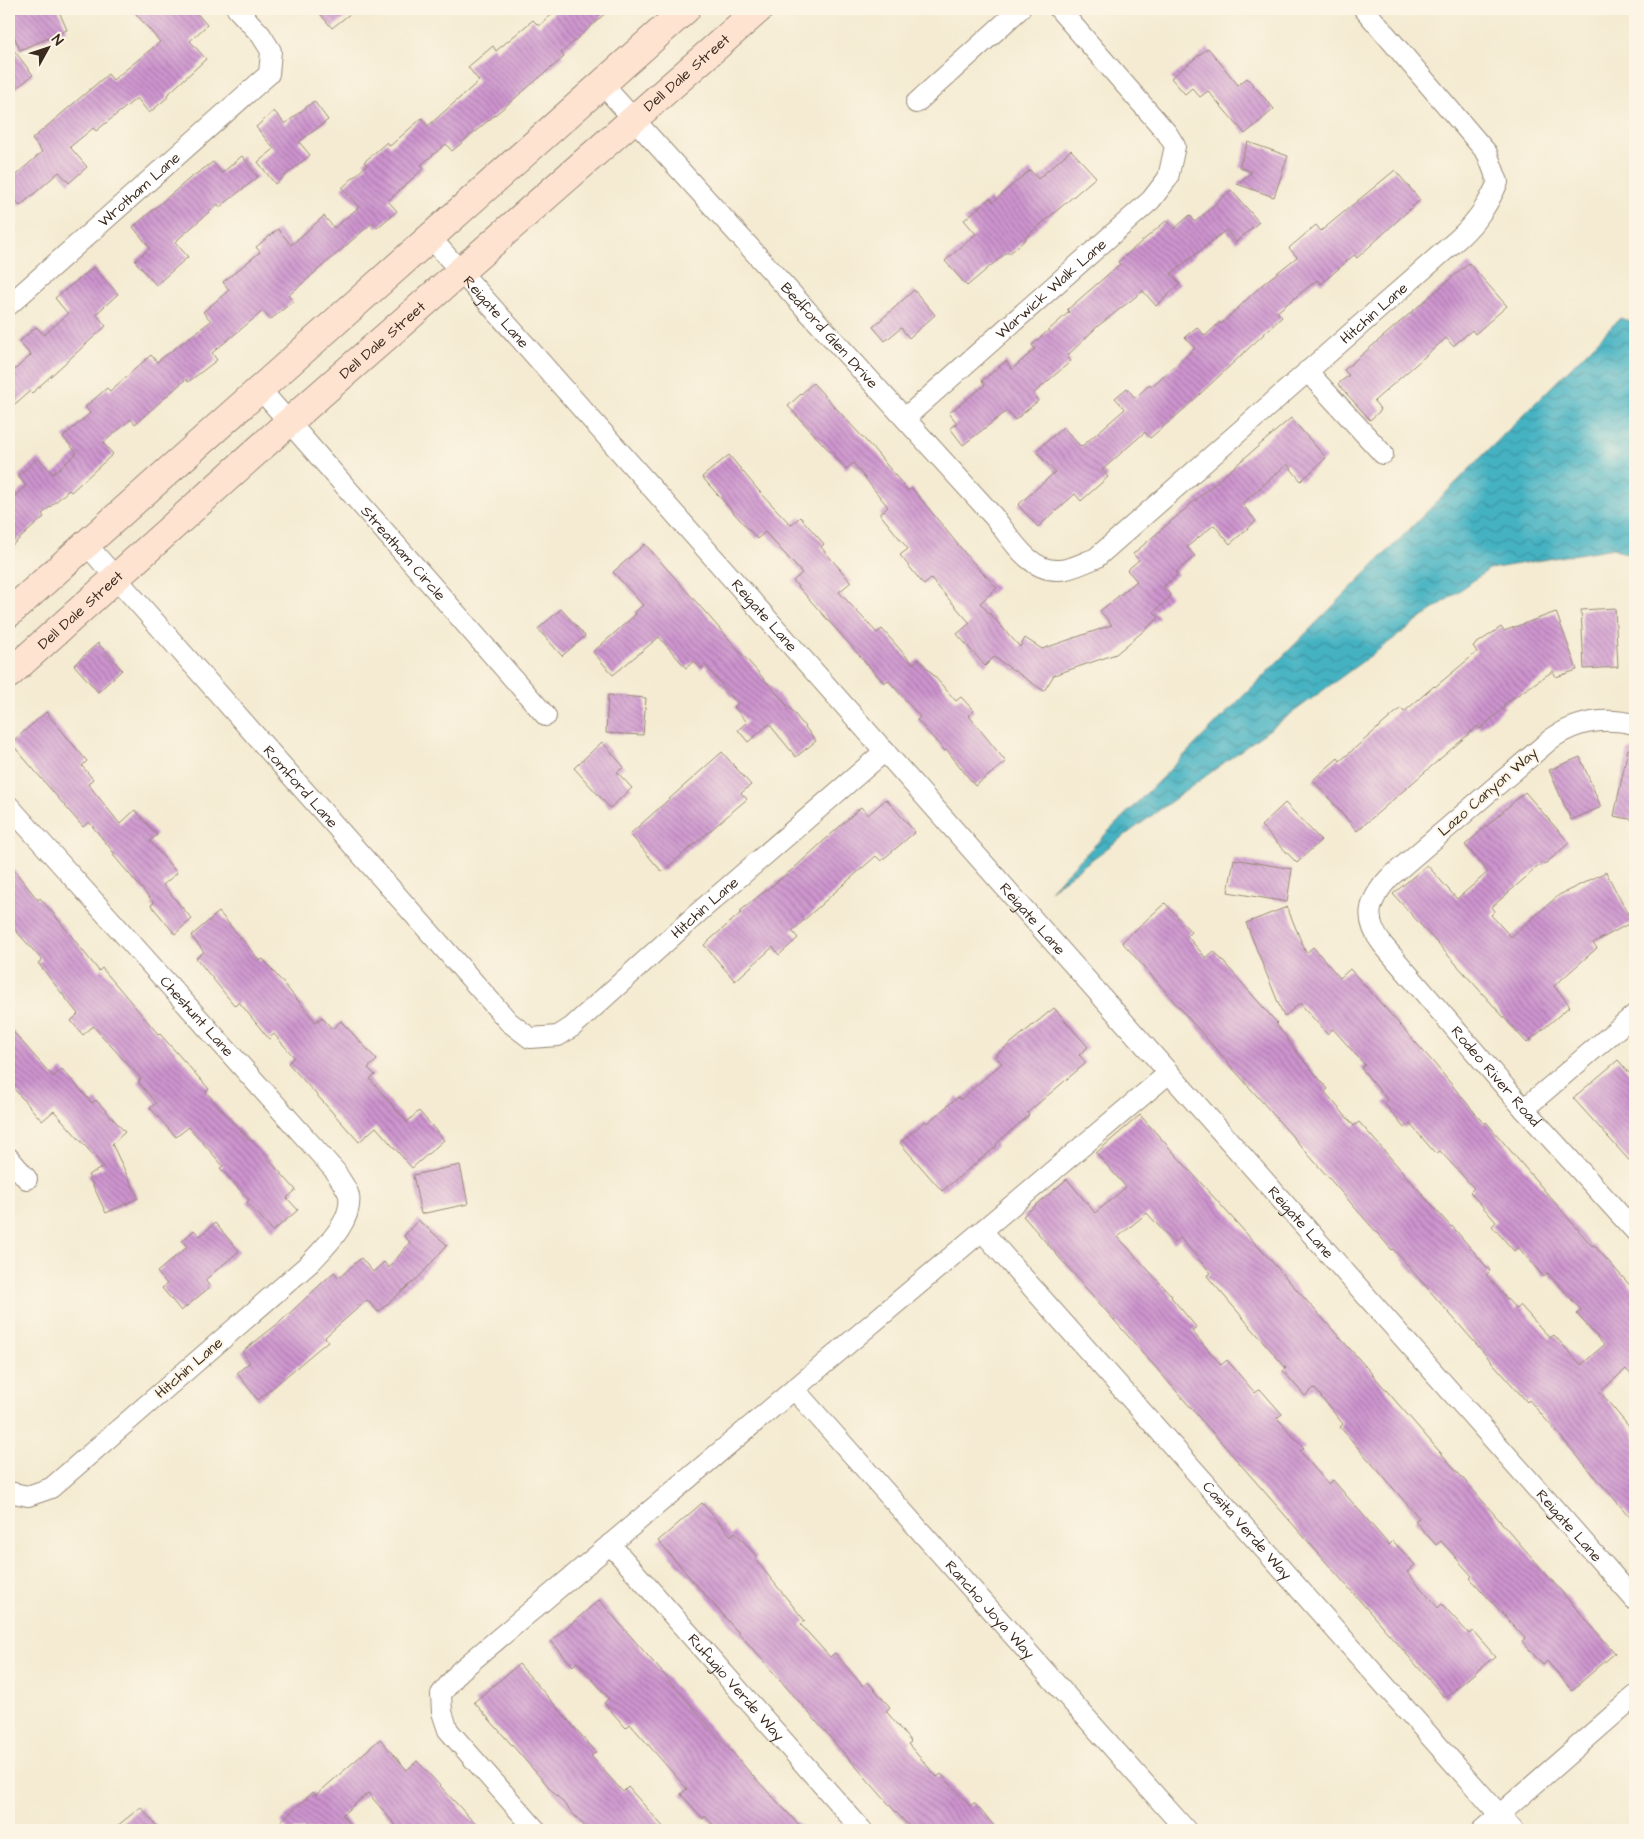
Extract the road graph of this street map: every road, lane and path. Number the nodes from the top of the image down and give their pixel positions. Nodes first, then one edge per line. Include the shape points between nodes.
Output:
1 (238, 9) edge
2 (686, 9) edge
3 (759, 9) edge
4 (1020, 9) edge
5 (1058, 9) edge
6 (1364, 9) edge
7 (602, 84) junction
8 (916, 103) dead end
9 (635, 120) junction
10 (430, 237) junction
11 (461, 272) junction
12 (9, 305) edge
13 (1307, 371) junction
14 (260, 389) junction
15 (905, 418) junction
16 (289, 422) junction
17 (1383, 454) dead end
18 (86, 544) junction
19 (1064, 569) joint
20 (115, 578) junction
21 (9, 613) edge
22 (9, 674) edge
23 (546, 716) dead end
24 (1635, 724) edge
25 (885, 751) junction
26 (9, 806) edge
27 (1370, 913) joint
28 (1635, 1014) edge
29 (517, 1028) joint
30 (1168, 1072) junction
31 (1524, 1109) junction
32 (9, 1158) edge
33 (27, 1179) dead end
34 (982, 1230) junction
35 (1635, 1231) edge
36 (333, 1239) joint
37 (794, 1389) junction
38 (9, 1492) edge
39 (610, 1544) junction
40 (1635, 1600) edge
41 (1635, 1696) edge
42 (1500, 1815) junction
43 (536, 1830) edge
44 (862, 1830) edge
45 (1186, 1830) edge
46 (1482, 1830) edge
47 (1513, 1830) edge

1 - 12 street, Wrotham Lane via 271,51 269,74
2 - 7 main road
3 - 9 main road, Dell Dale Street
4 - 8 street
5 - 15 street, Warwick Walk Lane via 1175,146 1168,178 1152,200
6 - 13 street, Hitchin Lane via 1482,146 1498,182 1478,220
7 - 9 street, Bedford Glen Drive
7 - 10 main road
9 - 11 main road, Dell Dale Street
9 - 15 street, Bedford Glen Drive
10 - 11 street, Reigate Lane
10 - 14 main road
11 - 16 main road, Dell Dale Street
11 - 25 street, Reigate Lane
13 - 17 street
13 - 19 street, Hitchin Lane via 1096,558
14 - 16 street, Streatham Circle
14 - 18 main road
15 - 19 street, Bedford Glen Drive via 1025,556 1038,568
16 - 20 main road, Dell Dale Street
16 - 23 street, Streatham Circle
18 - 20 street, Romford Lane
18 - 21 main road
20 - 22 main road, Dell Dale Street
20 - 29 street, Romford Lane
24 - 27 street, Lazo Canyon Way via 1614,720 1581,723 1551,738 1389,878 1373,899
25 - 29 street, Hitchin Lane via 572,1027 558,1036 530,1038
25 - 30 street, Reigate Lane
26 - 36 street, Cheshunt Lane via 336,1172 349,1196 346,1217
27 - 31 street, Rodeo River Road via 1374,934
28 - 31 street
30 - 34 street
30 - 40 street, Reigate Lane
31 - 35 street, Rodeo River Road
32 - 33 street
34 - 37 street
34 - 42 street, Casita Verde Way
36 - 38 street, Hitchin Lane via 310,1263 51,1488 28,1496
37 - 39 street
37 - 45 street, Rancho Joya Way
39 - 43 street via 460,1671 442,1694 442,1712 448,1730
39 - 44 street, Rufugio Verde Way
41 - 42 street
42 - 46 street
42 - 47 street, Casita Verde Way

